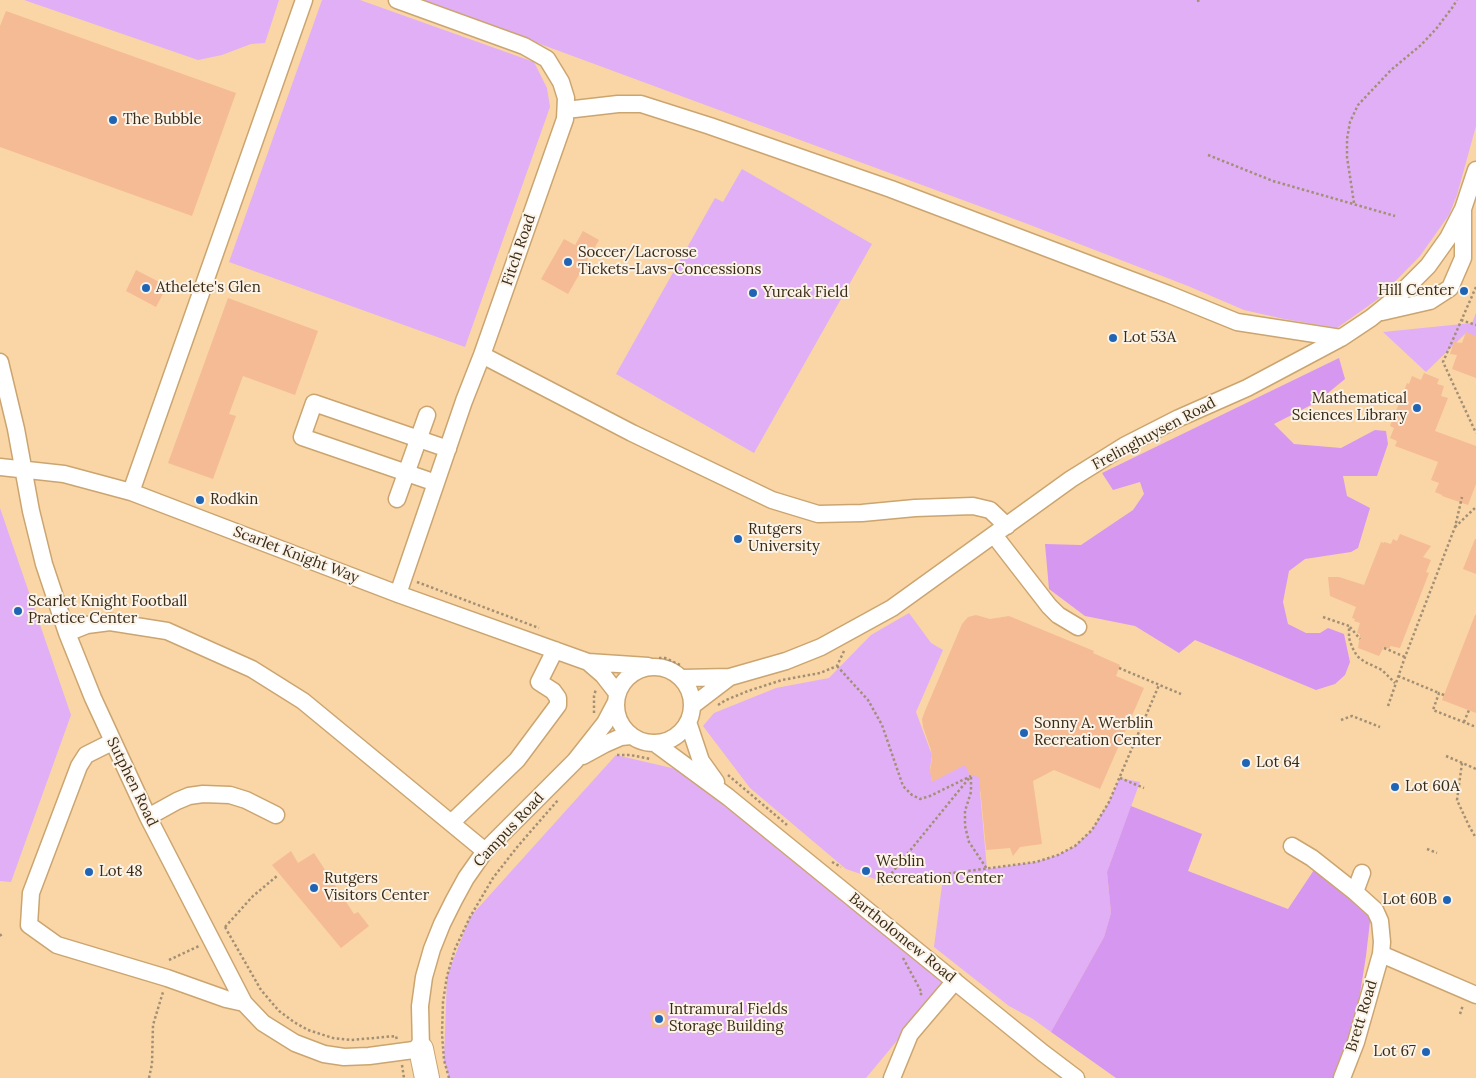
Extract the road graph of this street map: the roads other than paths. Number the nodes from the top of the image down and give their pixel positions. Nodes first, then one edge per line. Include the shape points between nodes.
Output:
1 (304, 0) edge
2 (398, 0) edge
3 (566, 110) junction
4 (1476, 170) edge
5 (1463, 209) junction
6 (1377, 313) junction
7 (1341, 338) junction
8 (482, 355) junction
9 (0, 362) edge
10 (427, 415) dead end
11 (418, 439) junction
12 (448, 449) junction
13 (0, 467) edge
14 (23, 469) junction
15 (406, 473) junction
16 (436, 484) junction
17 (131, 492) junction
18 (397, 499) dead end
19 (1000, 530) junction
20 (398, 594) junction
21 (1078, 627) dead end
22 (67, 633) junction
23 (555, 650) junction
24 (588, 662) junction
25 (652, 662) junction
26 (683, 672) junction
27 (730, 677) junction
28 (616, 699) junction
29 (690, 714) junction
30 (631, 736) junction
31 (112, 742) junction
32 (656, 744) junction
33 (575, 761) junction
34 (728, 796) junction
35 (276, 815) dead end
36 (148, 817) junction
37 (451, 823) junction
38 (1292, 846) dead end
39 (485, 851) junction
40 (1362, 873) dead end
41 (1355, 892) junction
42 (1381, 954) junction
43 (954, 981) junction
44 (1476, 995) edge
45 (244, 1003) junction
46 (421, 1049) junction
47 (427, 1078) edge
48 (892, 1078) edge
49 (1076, 1078) edge
50 (1342, 1078) edge

1 - 17 street
2 - 3 street, Fitch Road via 524,46 546,58 561,82
3 - 7 street via 641,104 891,189 1237,322
3 - 8 street, Fitch Road
4 - 5 street, Frelinghuysen Road
5 - 6 street, Frelinghuysen Road via 1428,266
5 - 6 street via 1463,258 1450,288 1430,301
6 - 7 street, Frelinghuysen Road
7 - 19 street, Frelinghuysen Road via 1247,388 1124,446
8 - 12 street, Fitch Road
8 - 19 street via 632,433 772,500 818,514 973,506 990,510
9 - 14 street, Sutphen Road
10 - 11 street
11 - 12 street
11 - 15 street
11 - 15 street via 314,403 302,437
12 - 16 street, Fitch Road
13 - 14 street, Scarlet Knight Way
14 - 17 street, Scarlet Knight Way via 64,474
14 - 22 street, Sutphen Road via 42,557
15 - 16 street
15 - 18 street
16 - 20 street, Fitch Road
17 - 20 street, Scarlet Knight Way
19 - 21 street via 1049,606
19 - 27 street, Frelinghuysen Road via 892,608 821,648
20 - 23 street, Scarlet Knight Way
22 - 31 street, Sutphen Road
22 - 37 street via 110,622 167,632 252,669 303,701
23 - 24 street, Scarlet Knight Way
23 - 37 street via 539,682 553,691 558,705 517,760
24 - 25 street
24 - 28 street via 603,676
25 - 26 street
25 - 28 street via 628,675 621,683
26 - 27 street, Frelinghuysen Road
26 - 29 street via 691,696
27 - 29 street, Frelinghuysen Road
28 - 30 street via 616,715
28 - 33 street, Campus Road via 605,723
29 - 32 street via 682,731
29 - 34 street, Bartholomew Road via 701,761
30 - 32 street
30 - 33 street, Campus Road via 605,744
31 - 36 street, Sutphen Road
31 - 45 street via 86,755 79,766 31,893 28,925 57,945
32 - 34 street, Bartholomew Road
33 - 39 street, Campus Road
34 - 43 street, Bartholomew Road
35 - 36 street via 230,795 203,794 177,801
36 - 45 street, Sutphen Road
37 - 39 street
38 - 41 street, Brett Road
39 - 46 street, Campus Road via 454,900 432,949 420,1006
40 - 41 street
41 - 42 street, Brett Road via 1375,910 1380,921
42 - 44 street
42 - 50 street, Brett Road via 1356,1042
43 - 48 street via 910,1034
43 - 49 street, Bartholomew Road
45 - 46 street, Sutphen Road via 278,1034 324,1054 357,1057
46 - 47 highway

